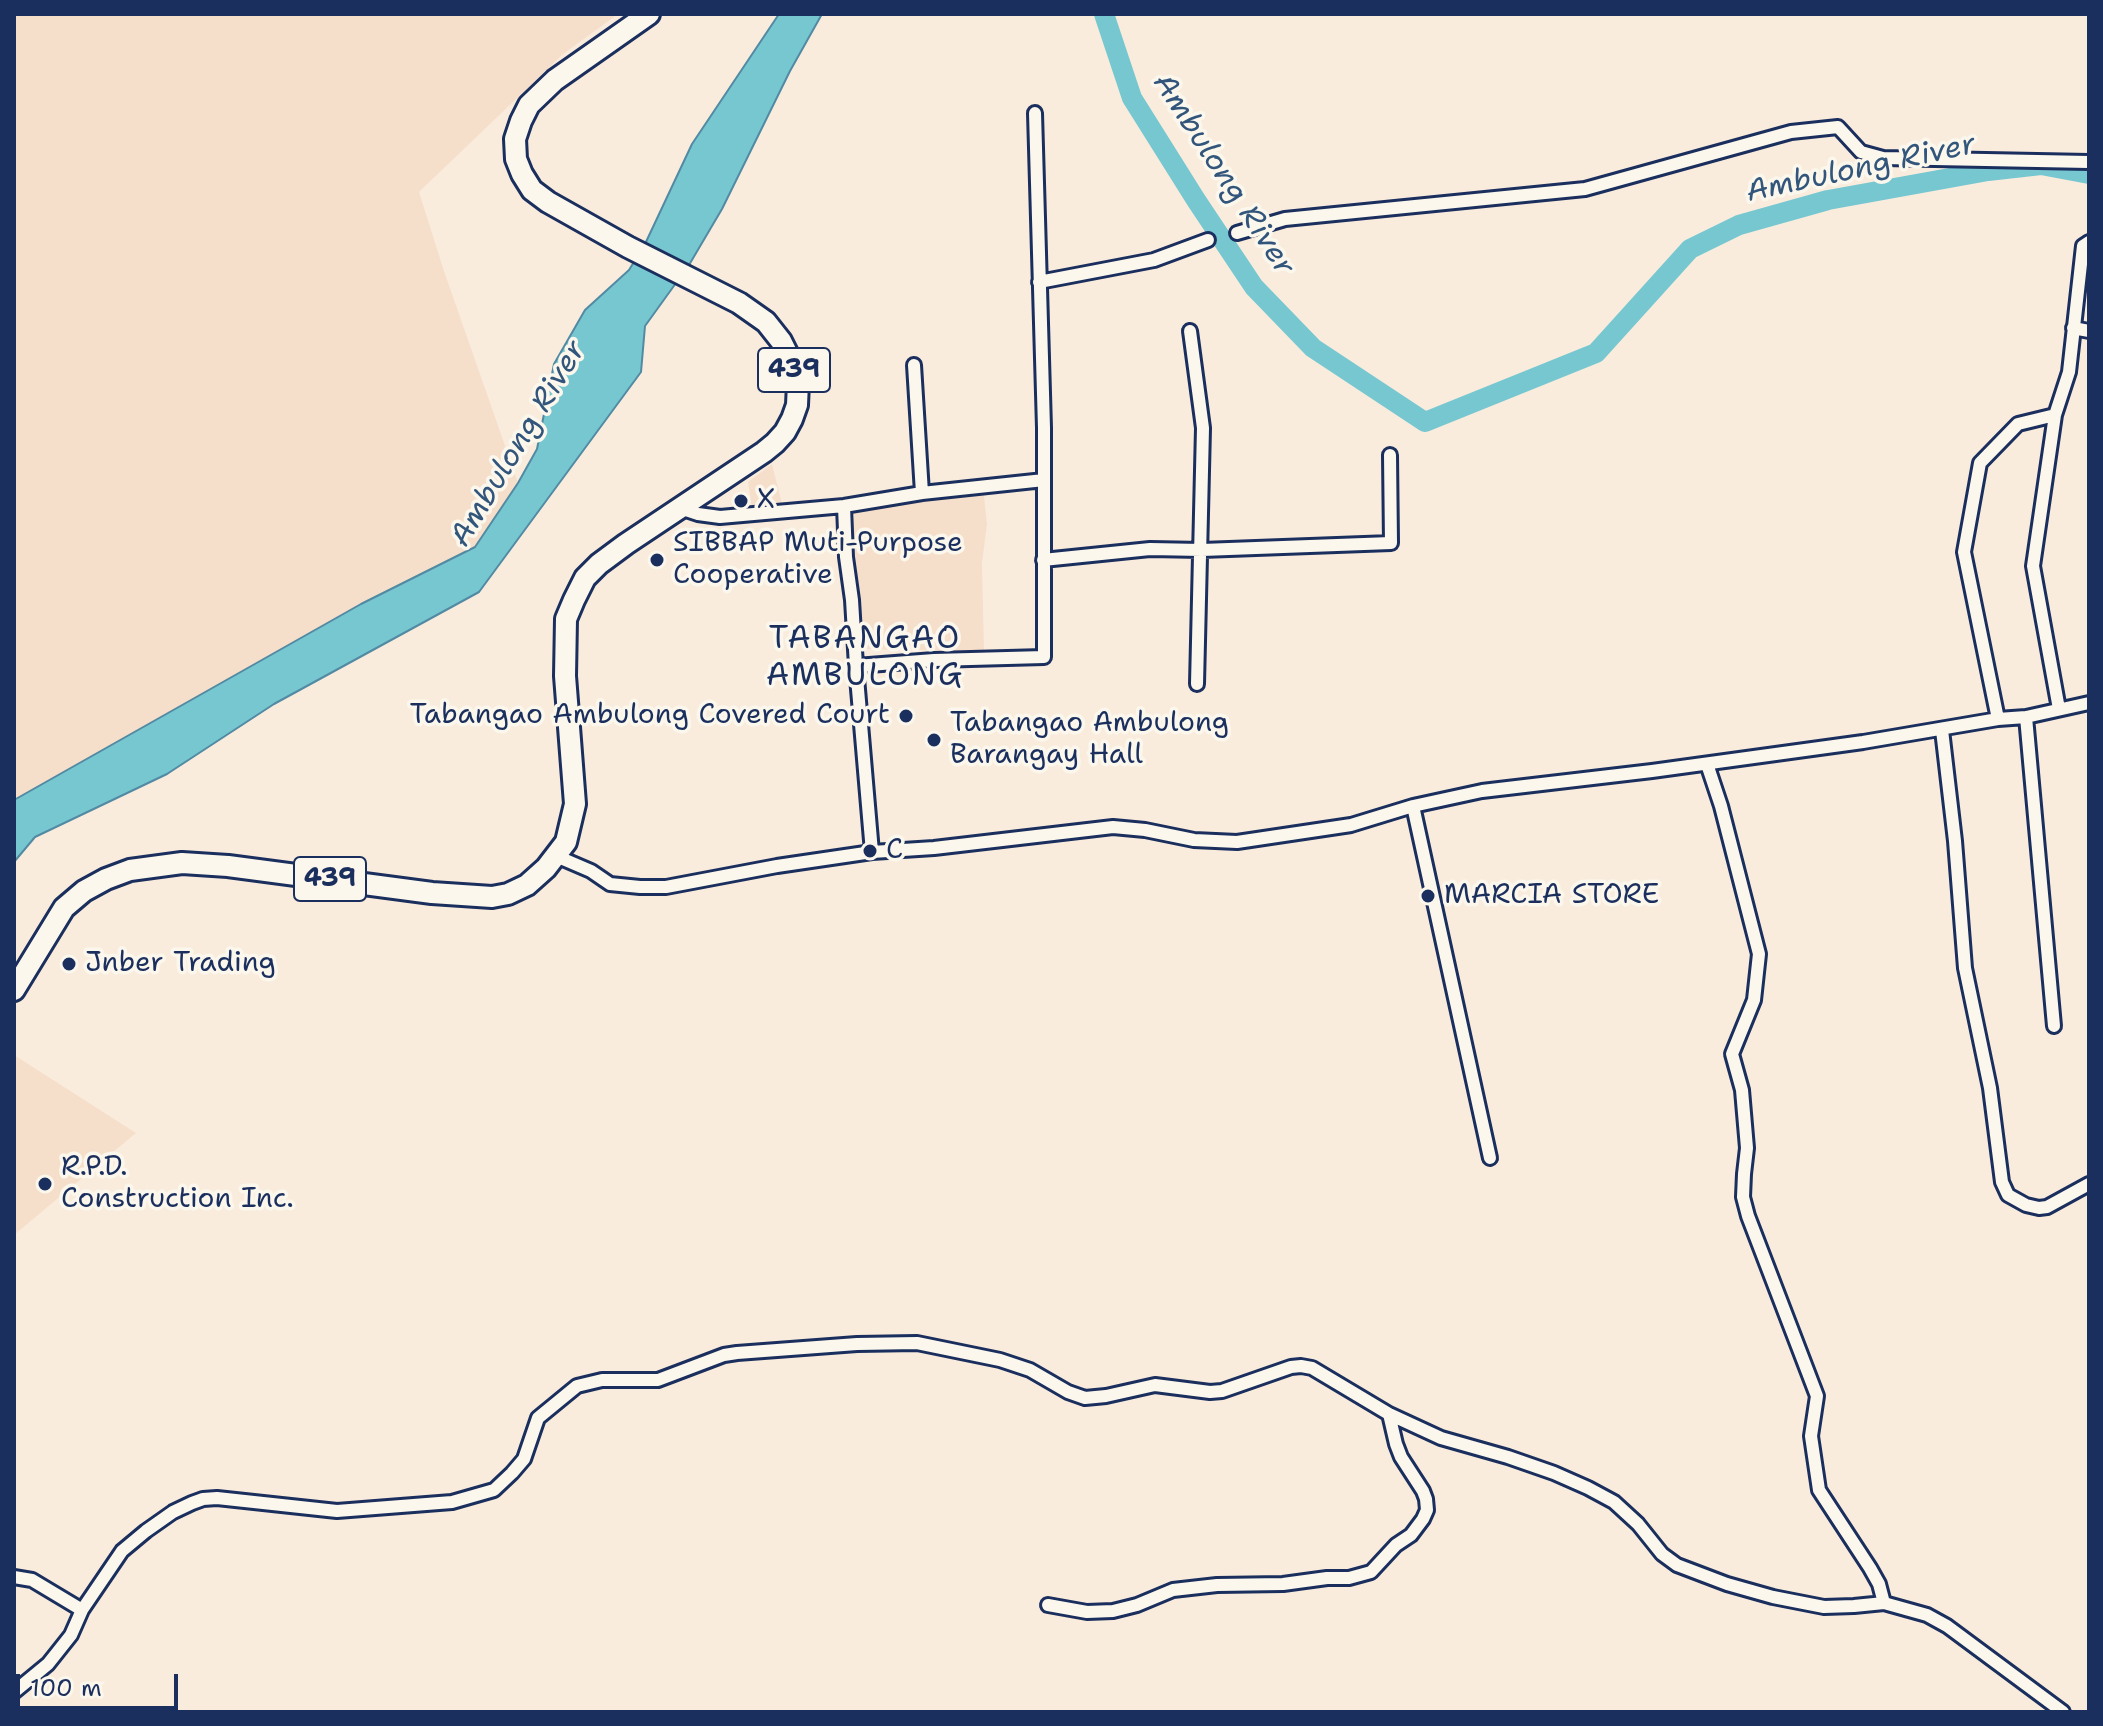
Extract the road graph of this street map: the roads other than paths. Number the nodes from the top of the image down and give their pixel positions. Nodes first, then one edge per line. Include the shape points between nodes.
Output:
1 (649, 14) edge
2 (1035, 113) dead end
3 (2089, 162) edge
4 (1237, 233) dead end
5 (1208, 240) dead end
6 (2089, 242) edge
7 (1039, 282) junction
8 (2073, 328) junction
9 (1190, 331) dead end
10 (2089, 331) edge
11 (914, 365) dead end
12 (2055, 415) junction
13 (1390, 455) dead end
14 (1044, 480) junction
15 (922, 493) junction
16 (844, 506) junction
17 (680, 508) junction
18 (1202, 550) junction
19 (1043, 560) junction
20 (856, 666) junction
21 (1197, 684) dead end
22 (2089, 703) edge
23 (2059, 709) junction
24 (2026, 717) junction
25 (1998, 719) junction
26 (1942, 730) junction
27 (1707, 764) junction
28 (1413, 806) junction
29 (872, 852) junction
30 (556, 856) junction
31 (14, 990) edge
32 (2054, 1026) dead end
33 (1490, 1158) dead end
34 (2089, 1184) edge
35 (1389, 1414) junction
36 (14, 1577) edge
37 (1884, 1603) junction
38 (1048, 1605) dead end
39 (82, 1610) junction
40 (14, 1692) edge
41 (2063, 1712) edge

1 - 17 main road, 439 via 555,80 529,105 515,139 516,159 532,190 548,202 766,322 792,363 797,405 785,432
2 - 7 street
3 - 4 street via 1883,158 1861,152 1838,127 1791,132 1585,189 1285,219
5 - 7 street via 1154,260
6 - 8 street via 2083,246
7 - 14 street
8 - 10 street
8 - 12 street via 2069,372
9 - 18 street via 1203,428
11 - 15 street
12 - 23 street via 2033,566
12 - 25 street via 2018,424 1980,463 1964,552
13 - 18 street via 1391,543
14 - 15 street
14 - 19 street
15 - 16 street
16 - 17 street via 720,517
16 - 20 street
17 - 30 main road, 439 via 599,564 585,578 566,619 575,804 566,842
18 - 19 street via 1150,549
18 - 21 street
19 - 20 street via 1044,657
20 - 29 street
22 - 23 street
23 - 24 street
24 - 25 street
24 - 32 street
25 - 26 street
26 - 27 street
26 - 34 street via 1965,968 1990,1088 2002,1182 2008,1195 2039,1208
27 - 28 street via 1482,791
27 - 37 street via 1759,954 1754,1000 1732,1054 1742,1090 1747,1148 1743,1197 1817,1396 1811,1436 1819,1490 1870,1568
28 - 29 street via 1351,825 1237,842 1113,827
28 - 33 street
29 - 30 street via 666,887 610,884
30 - 31 main road, 439 via 527,885 492,897 228,866 182,863 130,870 84,891 64,908
35 - 37 street via 1441,1438 1588,1488 1614,1502 1677,1565 1727,1584 1824,1607
35 - 38 street via 1401,1457 1423,1491 1427,1510 1411,1535 1371,1572 1173,1590 1113,1611
35 - 39 street via 1301,1366 1222,1391 1155,1385 1085,1398 1000,1360 917,1343 737,1353 658,1380 602,1380 577,1386 538,1418 524,1459 494,1490 452,1502 337,1511 217,1498 192,1503 122,1551
36 - 39 street via 32,1580
37 - 41 street via 1947,1626
39 - 40 street via 71,1635 48,1664

